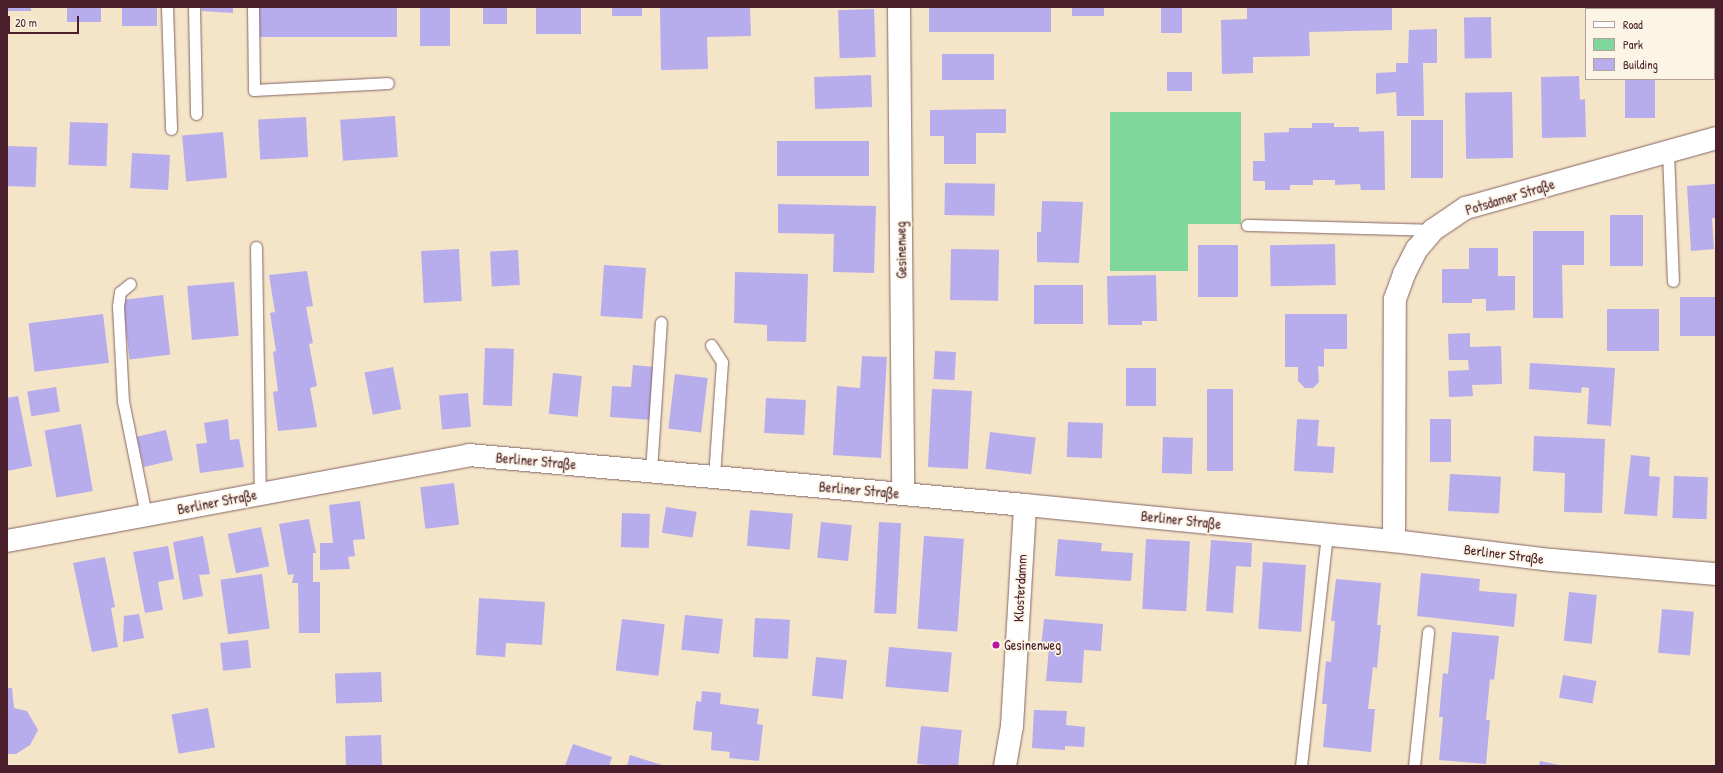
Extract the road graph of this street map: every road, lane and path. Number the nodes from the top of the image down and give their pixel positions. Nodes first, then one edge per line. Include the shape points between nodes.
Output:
1 (167, 7) edge
2 (194, 7) edge
3 (253, 7) edge
4 (899, 7) edge
5 (388, 83) dead end
6 (196, 114) dead end
7 (171, 129) dead end
8 (1716, 138) edge
9 (1668, 152) junction
10 (1247, 225) dead end
11 (1433, 230) junction
12 (256, 247) dead end
13 (1672, 281) dead end
14 (130, 284) dead end
15 (661, 322) dead end
16 (712, 345) dead end
17 (651, 471) junction
18 (714, 477) junction
19 (260, 494) junction
20 (903, 494) junction
21 (1025, 505) junction
22 (146, 515) junction
23 (1327, 534) junction
24 (7, 541) edge
25 (1394, 541) junction
26 (1716, 574) edge
27 (1428, 632) dead end
28 (1005, 766) edge
29 (1301, 766) edge
30 (1414, 766) edge

1 - 7 lane
2 - 6 lane
3 - 5 lane via 254,90
4 - 20 street, Gesinenweg
8 - 9 street, Potsdamer Straße
9 - 11 street, Potsdamer Straße via 1466,208
9 - 13 lane
10 - 11 lane
11 - 25 street, Potsdamer Straße via 1417,249 1394,299
12 - 19 lane
14 - 22 lane via 120,292 118,306 123,401
15 - 17 lane
16 - 18 lane via 722,362
17 - 18 street, Berliner Straße
17 - 19 street, Berliner Straße via 468,455
18 - 20 street, Berliner Straße
19 - 22 street, Berliner Straße
20 - 21 street, Berliner Straße
21 - 23 street, Berliner Straße
21 - 28 street, Klosterdamm via 1012,726
22 - 24 street, Berliner Straße
23 - 25 street, Berliner Straße
23 - 29 lane
25 - 26 street, Berliner Straße via 1552,560
27 - 30 lane

